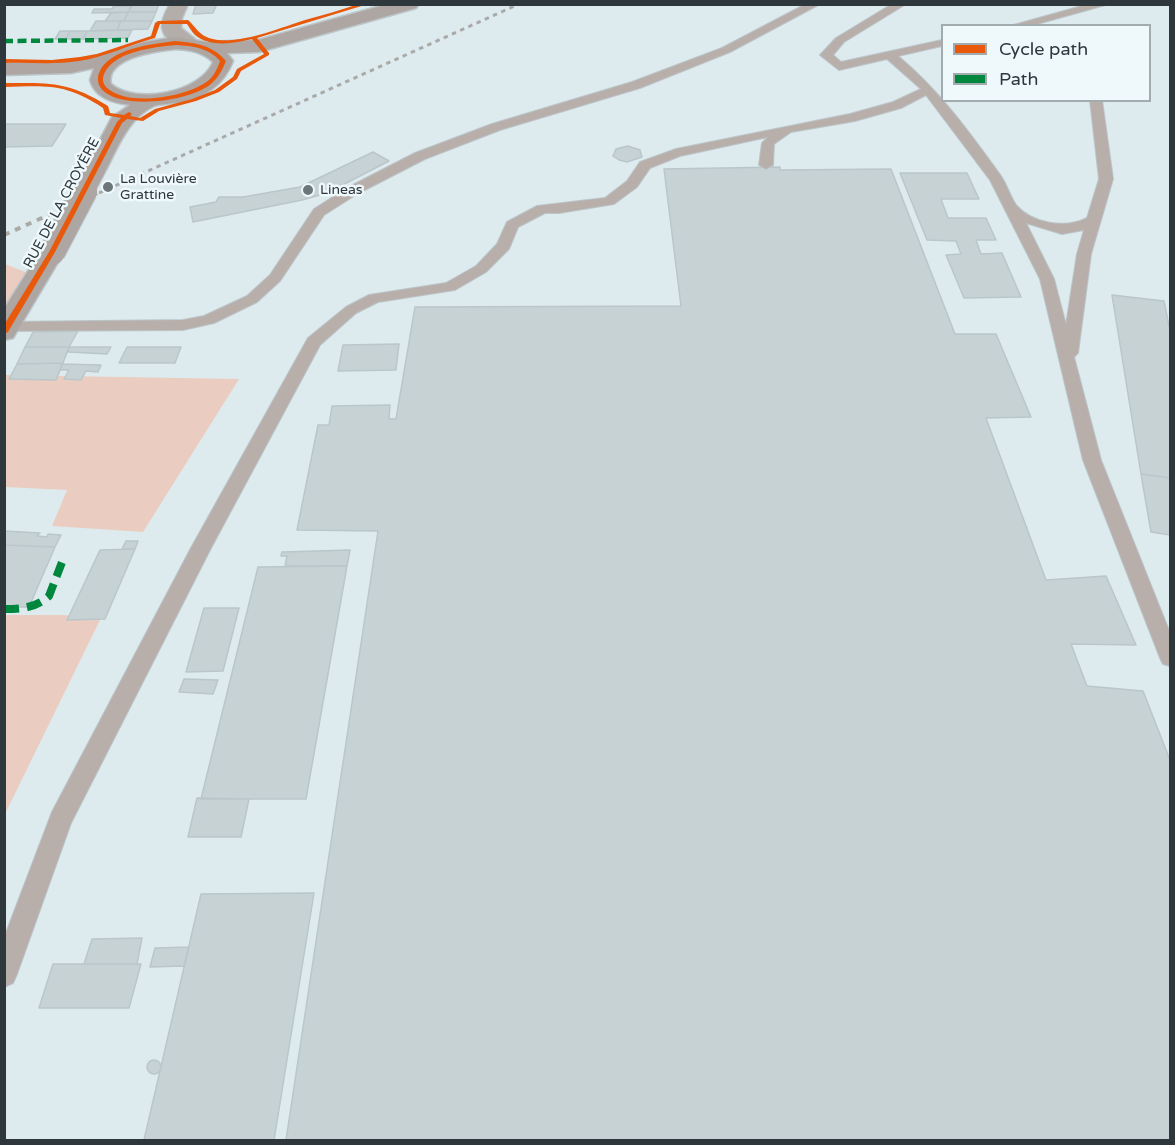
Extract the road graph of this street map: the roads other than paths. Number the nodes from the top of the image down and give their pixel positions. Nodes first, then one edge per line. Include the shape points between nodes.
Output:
1 (179, 4) edge
2 (410, 4) edge
3 (815, 4) edge
4 (901, 4) edge
5 (1104, 4) edge
6 (1064, 14) junction
7 (1023, 24) edge
8 (1072, 24) edge
9 (941, 42) edge
10 (199, 46) junction
11 (259, 46) junction
12 (889, 55) junction
13 (118, 57) junction
14 (4, 69) edge
15 (222, 71) junction
16 (4, 77) edge
17 (102, 86) junction
18 (928, 90) junction
19 (148, 100) junction
20 (1096, 102) edge
21 (787, 129) junction
22 (766, 165) dead end
23 (1011, 208) junction
24 (1093, 222) junction
25 (6, 329) edge
26 (1068, 364) junction
27 (1170, 658) edge
28 (4, 974) edge

1 - 10 street via 170,22 171,29 179,39
2 - 11 main road
3 - 25 lane via 726,50 636,85 496,127 420,156 362,186 319,212 275,278 252,299 208,321 183,325
4 - 12 lane via 840,40 826,55 838,66
5 - 6 lane
6 - 7 lane
6 - 8 lane
9 - 12 lane
10 - 11 main road
10 - 13 main road via 153,46
10 - 15 main road via 218,53 223,61
11 - 15 main road
12 - 18 lane
13 - 14 main road via 71,67
13 - 17 main road via 102,72
15 - 19 main road via 202,88
16 - 17 main road via 80,78
17 - 19 main road via 125,98
18 - 21 lane via 897,105 851,118
18 - 23 lane via 997,180
19 - 25 main road, RUE DE LA CROYÈRE, bridge via 120,122 52,252
20 - 24 lane via 1106,179
21 - 22 lane via 768,143
21 - 28 lane via 676,153 645,165 632,184 609,201 542,209 512,225 504,246 473,274 450,287 374,298 351,310 314,342 201,548 60,820
23 - 24 lane via 1052,229 1071,230
23 - 26 lane via 1047,279
24 - 26 lane via 1083,254
26 - 27 lane via 1092,460

